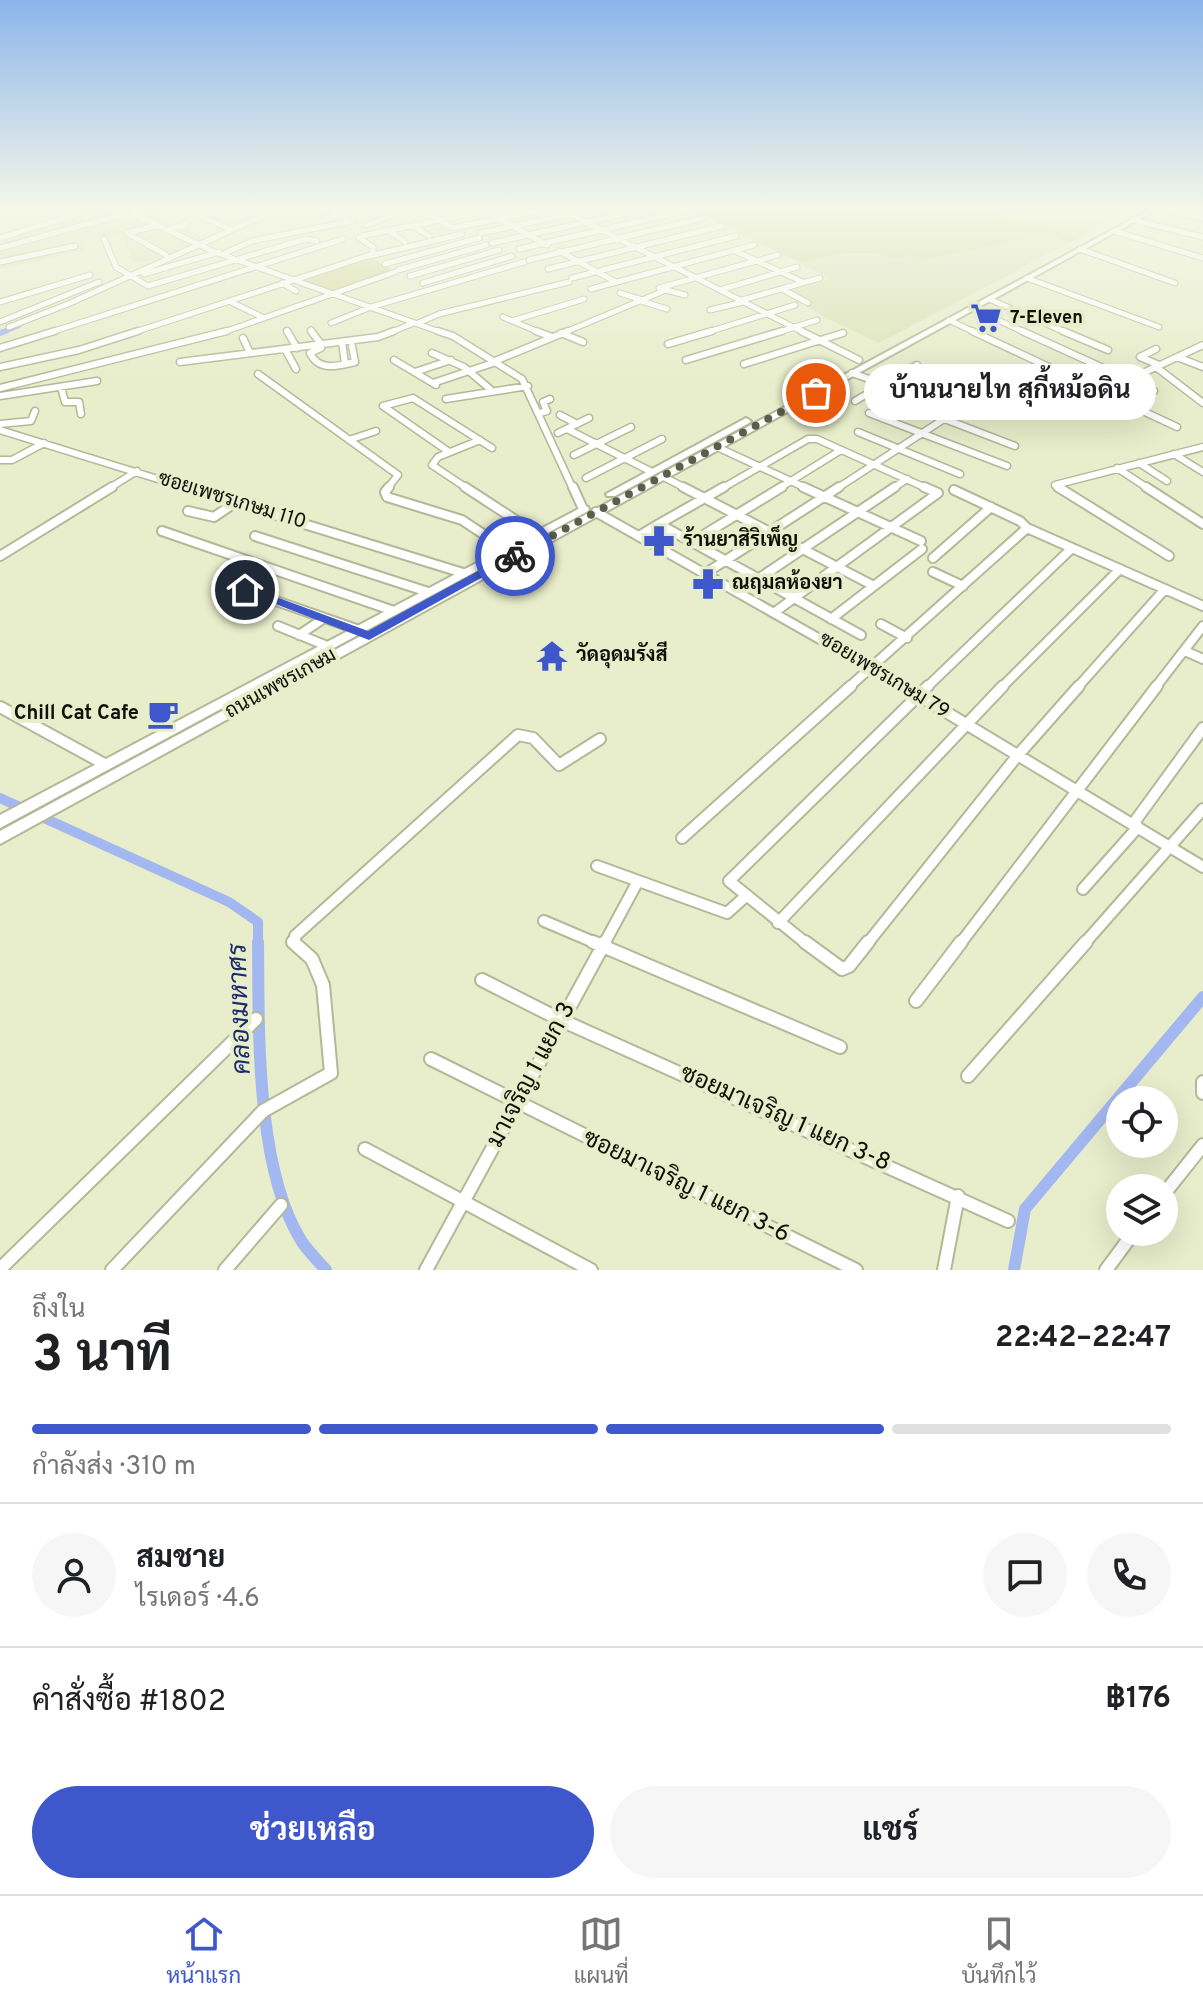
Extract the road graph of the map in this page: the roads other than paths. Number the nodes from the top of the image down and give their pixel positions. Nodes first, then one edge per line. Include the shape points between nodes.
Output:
1 (121, 269) edge
2 (150, 269) edge
3 (162, 269) edge
4 (204, 269) edge
5 (246, 269) edge
6 (266, 269) edge
7 (326, 269) edge
8 (402, 269) edge
9 (434, 269) edge
10 (469, 269) joint
11 (504, 269) edge
12 (591, 269) edge
13 (607, 269) edge
14 (665, 269) edge
15 (679, 269) edge
16 (727, 269) edge
17 (774, 269) edge
18 (789, 269) edge
19 (1037, 269) edge
20 (1042, 269) edge
21 (1143, 269) edge
22 (596, 272) junction
23 (780, 272) junction
24 (90, 275) dead end
25 (410, 276) dead end
26 (134, 277) junction
27 (484, 277) junction
28 (696, 278) junction
29 (820, 278) dead end
30 (1027, 278) junction
31 (294, 280) junction
32 (99, 282) dead end
33 (616, 282) junction
34 (282, 283) junction
35 (423, 283) dead end
36 (803, 283) junction
37 (1175, 283) dead end
38 (658, 288) dead end
39 (591, 289) dead end
40 (782, 289) junction
41 (62, 290) dead end
42 (720, 290) junction
43 (296, 291) dead end
44 (32, 293) junction
45 (331, 293) junction
46 (620, 293) dead end
47 (70, 294) junction
48 (150, 294) dead end
49 (685, 295) dead end
50 (157, 297) junction
51 (584, 299) dead end
52 (989, 299) junction
53 (641, 300) junction
54 (229, 301) junction
55 (742, 301) junction
56 (0, 302) edge
57 (50, 303) junction
58 (808, 303) dead end
59 (795, 305) dead end
60 (967, 306) junction
61 (371, 307) junction
62 (20, 308) dead end
63 (596, 309) dead end
64 (667, 309) dead end
65 (710, 310) dead end
66 (27, 312) junction
67 (610, 314) junction
68 (767, 314) junction
69 (503, 317) dead end
70 (264, 318) junction
71 (817, 320) dead end
72 (949, 320) junction
73 (512, 321) junction
74 (0, 322) edge
75 (331, 323) dead end
76 (416, 323) junction
77 (793, 327) junction
78 (1159, 327) dead end
79 (311, 330) dead end
80 (287, 331) dead end
81 (561, 333) junction
82 (843, 333) dead end
83 (36, 334) junction
84 (380, 337) junction
85 (553, 337) junction
86 (243, 338) dead end
87 (819, 340) junction
88 (583, 342) dead end
89 (321, 344) junction
90 (668, 344) dead end
91 (342, 345) junction
92 (1203, 345) edge
93 (42, 346) dead end
94 (352, 346) junction
95 (0, 348) edge
96 (297, 348) junction
97 (285, 349) junction
98 (1156, 349) dead end
99 (1108, 350) dead end
100 (250, 353) junction
101 (432, 353) dead end
102 (219, 357) junction
103 (1177, 357) junction
104 (394, 360) dead end
105 (451, 360) junction
106 (686, 360) dead end
107 (859, 360) junction
108 (180, 362) dead end
109 (496, 362) junction
110 (345, 364) junction
111 (744, 364) dead end
112 (917, 365) dead end
113 (1158, 366) junction
114 (0, 367) edge
115 (1203, 367) edge
116 (48, 368) dead end
117 (296, 369) dead end
118 (220, 371) dead end
119 (469, 371) junction
120 (415, 372) junction
121 (852, 373) junction
122 (258, 374) dead end
123 (51, 376) junction
124 (1128, 380) junction
125 (97, 381) dead end
126 (883, 384) junction
127 (528, 386) junction
128 (3, 387) edge
129 (61, 387) junction
130 (490, 389) dead end
131 (1154, 391) dead end
132 (9, 395) junction
133 (0, 396) edge
134 (446, 399) dead end
135 (550, 399) dead end
136 (855, 401) dead end
137 (903, 403) dead end
138 (1203, 403) edge
139 (35, 411) dead end
140 (540, 413) junction
141 (869, 413) dead end
142 (81, 414) dead end
143 (560, 415) dead end
144 (589, 418) dead end
145 (944, 419) junction
146 (0, 424) edge
147 (577, 424) junction
148 (631, 427) dead end
149 (1177, 427) dead end
150 (567, 429) junction
151 (0, 430) edge
152 (376, 431) dead end
153 (858, 432) dead end
154 (558, 433) dead end
155 (921, 433) junction
156 (662, 439) dead end
157 (349, 440) junction
158 (480, 440) junction
159 (44, 443) junction
160 (596, 444) junction
161 (1015, 446) dead end
162 (717, 447) junction
163 (1203, 447) edge
164 (492, 448) dead end
165 (898, 448) junction
166 (841, 450) junction
167 (449, 452) junction
168 (1174, 454) junction
169 (574, 455) dead end
170 (624, 458) junction
171 (0, 460) edge
172 (1139, 463) junction
173 (873, 464) junction
174 (760, 466) junction
175 (1007, 466) dead end
176 (1117, 468) junction
177 (137, 471) junction
178 (1203, 472) edge
179 (657, 474) junction
180 (960, 474) dead end
181 (586, 478) dead end
182 (907, 479) junction
183 (791, 480) junction
184 (1167, 481) dead end
185 (954, 490) dead end
186 (824, 496) junction
187 (705, 498) junction
188 (236, 502) junction
189 (991, 507) junction
190 (583, 509) junction
191 (188, 511) dead end
192 (596, 512) junction
193 (857, 512) junction
194 (737, 514) junction
195 (659, 524) junction
196 (1203, 524) edge
197 (893, 528) junction
198 (1027, 528) junction
199 (162, 531) dead end
200 (771, 531) junction
201 (537, 534) junction
202 (255, 536) dead end
203 (639, 536) junction
204 (692, 542) junction
205 (1072, 548) junction
206 (803, 549) junction
207 (507, 550) junction
208 (0, 556) edge
209 (1169, 556) dead end
210 (933, 558) dead end
211 (726, 560) junction
212 (838, 567) junction
213 (1120, 569) junction
214 (933, 572) dead end
215 (463, 573) junction
216 (706, 573) junction
217 (758, 579) junction
218 (219, 581) dead end
219 (874, 586) junction
220 (963, 586) junction
221 (1165, 589) junction
222 (428, 592) junction
223 (793, 598) junction
224 (1203, 606) edge
225 (394, 611) junction
226 (775, 612) junction
227 (831, 619) junction
228 (320, 621) dead end
229 (881, 624) dead end
230 (278, 626) dead end
231 (1203, 626) edge
232 (364, 633) junction
233 (299, 635) junction
234 (861, 635) dead end
235 (907, 638) junction
236 (327, 646) junction
237 (1185, 651) junction
238 (1203, 659) edge
239 (872, 669) junction
240 (917, 697) junction
241 (0, 707) edge
242 (966, 724) junction
243 (1203, 728) edge
244 (600, 739) dead end
245 (1018, 755) junction
246 (106, 765) junction
247 (1078, 790) junction
248 (1203, 809) edge
249 (33, 813) junction
250 (0, 822) edge
251 (1136, 825) junction
252 (0, 838) edge
253 (682, 838) dead end
254 (1169, 846) junction
255 (597, 866) dead end
256 (1203, 867) edge
257 (638, 881) junction
258 (1083, 889) dead end
259 (746, 896) junction
260 (544, 921) dead end
261 (778, 923) junction
262 (602, 947) junction
263 (482, 980) dead end
264 (916, 1001) dead end
265 (256, 1019) dead end
266 (561, 1020) junction
267 (840, 1047) dead end
268 (431, 1059) dead end
269 (968, 1076) dead end
270 (517, 1104) junction
271 (1203, 1145) edge
272 (365, 1149) dead end
273 (1178, 1176) edge
274 (958, 1196) junction
275 (463, 1202) junction
276 (281, 1205) dead end
277 (1008, 1221) dead end
278 (1124, 1246) edge
279 (0, 1269) edge
280 (112, 1270) edge
281 (225, 1270) edge
282 (426, 1270) edge
283 (591, 1270) edge
284 (856, 1270) edge
285 (944, 1270) edge
286 (1106, 1270) edge

1 - 26 street
2 - 26 street
3 - 26 street
4 - 26 street via 150,285
5 - 50 street
6 - 31 street
7 - 31 street
8 - 45 street
9 - 25 street
10 - 27 street
10 - 35 street
11 - 27 street
12 - 22 street
13 - 22 street
14 - 33 street
15 - 28 street
16 - 28 street
17 - 23 street
18 - 23 street
19 - 60 main road, ถนนเพชรเกษม
20 - 30 main road, ถนนเพชรเกษม
21 - 37 street
22 - 33 street
22 - 76 street
23 - 36 street
23 - 42 street
24 - 44 street
26 - 83 street via 11,328
27 - 61 street
28 - 38 street
28 - 42 street
29 - 36 street
30 - 52 main road, ถนนเพชรเกษม
30 - 78 street
31 - 34 street
31 - 45 street
32 - 47 street
33 - 39 street
34 - 43 street
34 - 54 street
36 - 40 street
40 - 55 street
40 - 58 street
41 - 47 street
42 - 55 street
44 - 56 street
44 - 57 street
45 - 61 street
45 - 70 street
46 - 53 street
47 - 57 street
48 - 50 street
49 - 53 street via 666,290
50 - 83 street
51 - 73 street
52 - 60 main road, ถนนเพชรเกษม
52 - 99 street
53 - 64 street
53 - 67 street
54 - 70 street
54 - 114 street via 79,350
55 - 65 street
55 - 68 street
57 - 66 street
59 - 68 street
60 - 72 main road, ถนนเพชรเกษม
60 - 107 main road, ถนนเพชรเกษม
60 - 124 street
61 - 75 street
61 - 76 street
62 - 66 street
63 - 67 street
66 - 74 street
67 - 81 street
68 - 77 street
68 - 90 street
69 - 73 street
70 - 123 street
71 - 77 street
72 - 121 main road, ถนนเพชรเกษม
72 - 149 street
73 - 85 street
76 - 84 street
76 - 109 street via 453,336
77 - 87 street
77 - 106 street
79 - 89 street
80 - 96 street
81 - 85 street
81 - 88 street
82 - 87 street
83 - 93 street
83 - 95 street
84 - 91 street
84 - 94 street
85 - 109 street
86 - 100 street
87 - 107 street
87 - 111 street
89 - 91 street
89 - 96 street
91 - 94 street
91 - 110 street
91 - 110 street via 310,353 316,365
92 - 103 street
94 - 110 street via 356,361
96 - 97 street
97 - 100 street
97 - 117 street
98 - 113 street via 1140,357
100 - 102 street
101 - 105 street
102 - 108 street
102 - 118 street
103 - 113 street
103 - 115 street
104 - 120 street
105 - 119 street
105 - 120 street
107 - 179 main road, ถนนเพชรเกษม
109 - 119 street
109 - 127 street
112 - 126 street
113 - 124 street
113 - 138 street
116 - 123 street
119 - 120 street via 435,384
119 - 130 street
121 - 126 street
121 - 162 main road, ถนนเพชรเกษม
122 - 157 street
123 - 128 street
124 - 131 street
125 - 129 street
126 - 136 street
127 - 134 street
127 - 140 street
128 - 132 street
129 - 132 street
129 - 142 street via 65,402 79,402
132 - 133 street
135 - 140 street via 543,402 547,411
137 - 145 street
139 - 146 street via 31,421
140 - 190 street
141 - 155 street
143 - 147 street
144 - 147 street
145 - 155 street
145 - 161 street
147 - 150 street
148 - 160 street
150 - 154 street
150 - 160 street
151 - 159 street, ซอยเพชรเกษม 110
152 - 157 street
153 - 165 street
155 - 165 street
155 - 175 street
156 - 170 street
157 - 207 street via 398,475 385,492 387,497 462,520
158 - 164 street
158 - 167 street
158 - 167 street via 413,398 383,406
159 - 171 street via 12,460
159 - 177 street, ซอยเพชรเกษม 110
160 - 169 street
160 - 170 street
162 - 174 street
162 - 179 main road, ถนนเพชรเกษม
163 - 168 street
165 - 173 street
165 - 180 street
166 - 173 street
166 - 174 street via 812,438
166 - 183 street
167 - 201 street via 433,459 432,465
168 - 172 street
168 - 178 street
170 - 179 street
170 - 181 street
172 - 176 street
172 - 184 street
173 - 182 street
173 - 186 street
174 - 183 street
174 - 187 street
176 - 196 street
176 - 209 street via 1055,485
177 - 188 street, ซอยเพชรเกษม 110
177 - 208 street
179 - 187 street
179 - 190 main road, ถนนเพชรเกษม
179 - 192 main road, ถนนเพชรเกษม
182 - 193 street
182 - 197 street via 938,493
183 - 186 street
183 - 194 street
185 - 189 street
186 - 193 street
186 - 200 street
187 - 194 street
187 - 195 street
188 - 191 street via 214,517
188 - 215 street, ซอยเพชรเกษม 110
189 - 198 street
189 - 210 street
190 - 201 main road, ถนนเพชรเกษม
192 - 203 street, ซอยเพชรเกษม 79
192 - 232 main road, ถนนเพชรเกษม
193 - 197 street
193 - 206 street
194 - 200 street
194 - 204 street
195 - 203 street
195 - 204 street
197 - 212 street
197 - 219 street via 921,545
198 - 205 street
198 - 220 street
199 - 225 street
200 - 206 street
200 - 211 street
201 - 207 main road, ถนนเพชรเกษม
202 - 222 street
203 - 216 street, ซอยเพชรเกษม 79
204 - 211 street
205 - 213 street
205 - 240 street
206 - 212 street
206 - 217 street
207 - 215 main road, ถนนเพชรเกษม
211 - 216 street
211 - 217 street
212 - 219 street
212 - 223 street
213 - 221 street
213 - 242 street
214 - 220 street
215 - 222 main road, ถนนเพชรเกษม
216 - 226 street, ซอยเพชรเกษม 79
217 - 223 street
218 - 232 street
219 - 227 street
220 - 235 street
221 - 224 street
221 - 245 street
222 - 225 main road, ถนนเพชรเกษม
223 - 226 street
223 - 227 street
225 - 232 main road, ถนนเพชรเกษม
226 - 239 street, ซอยเพชรเกษม 79
227 - 234 street
228 - 233 street
229 - 235 street
230 - 233 street
231 - 237 street
232 - 236 main road, ถนนเพชรเกษม
232 - 249 main road, ถนนเพชรเกษม
233 - 236 street
235 - 239 street
236 - 246 main road, ถนนเพชรเกษม
237 - 238 street
237 - 247 street
239 - 240 street, ซอยเพชรเกษม 79
239 - 253 street
240 - 242 street, ซอยเพชรเกษม 79
240 - 259 street via 729,881
241 - 246 street
242 - 245 street, ซอยเพชรเกษม 79
242 - 261 street
243 - 251 street
244 - 280 street via 561,765 533,738 518,735 295,936 293,942 312,959 323,985 333,1067 325,1079 265,1111 240,1133
245 - 247 street, ซอยเพชรเกษม 79
245 - 261 street via 849,966 842,969
246 - 249 main road, ถนนเพชรเกษม
247 - 251 street, ซอยเพชรเกษม 79
247 - 264 street
248 - 254 street
249 - 250 main road, ถนนเพชรเกษม
249 - 252 main road, ถนนเพชรเกษม
251 - 254 street, ซอยเพชรเกษม 79
251 - 258 street
254 - 256 street, ซอยเพชรเกษม 79
254 - 269 street
255 - 257 street
257 - 259 street via 727,913
257 - 262 street, มาเจริญ 1 แยก 3
259 - 261 street
260 - 262 street
262 - 266 street, มาเจริญ 1 แยก 3
262 - 267 street
263 - 266 street, ซอยมาเจริญ 1 แยก 3-8
265 - 279 street
266 - 270 street, มาเจริญ 1 แยก 3
266 - 274 street, ซอยมาเจริญ 1 แยก 3-8
268 - 270 street, ซอยมาเจริญ 1 แยก 3-6
270 - 275 street, มาเจริญ 1 แยก 3
270 - 284 street, ซอยมาเจริญ 1 แยก 3-6
271 - 273 street
272 - 275 street
274 - 277 street, ซอยมาเจริญ 1 แยก 3-8
274 - 285 street
275 - 282 street, มาเจริญ 1 แยก 3
275 - 283 street
276 - 281 street
278 - 286 street

